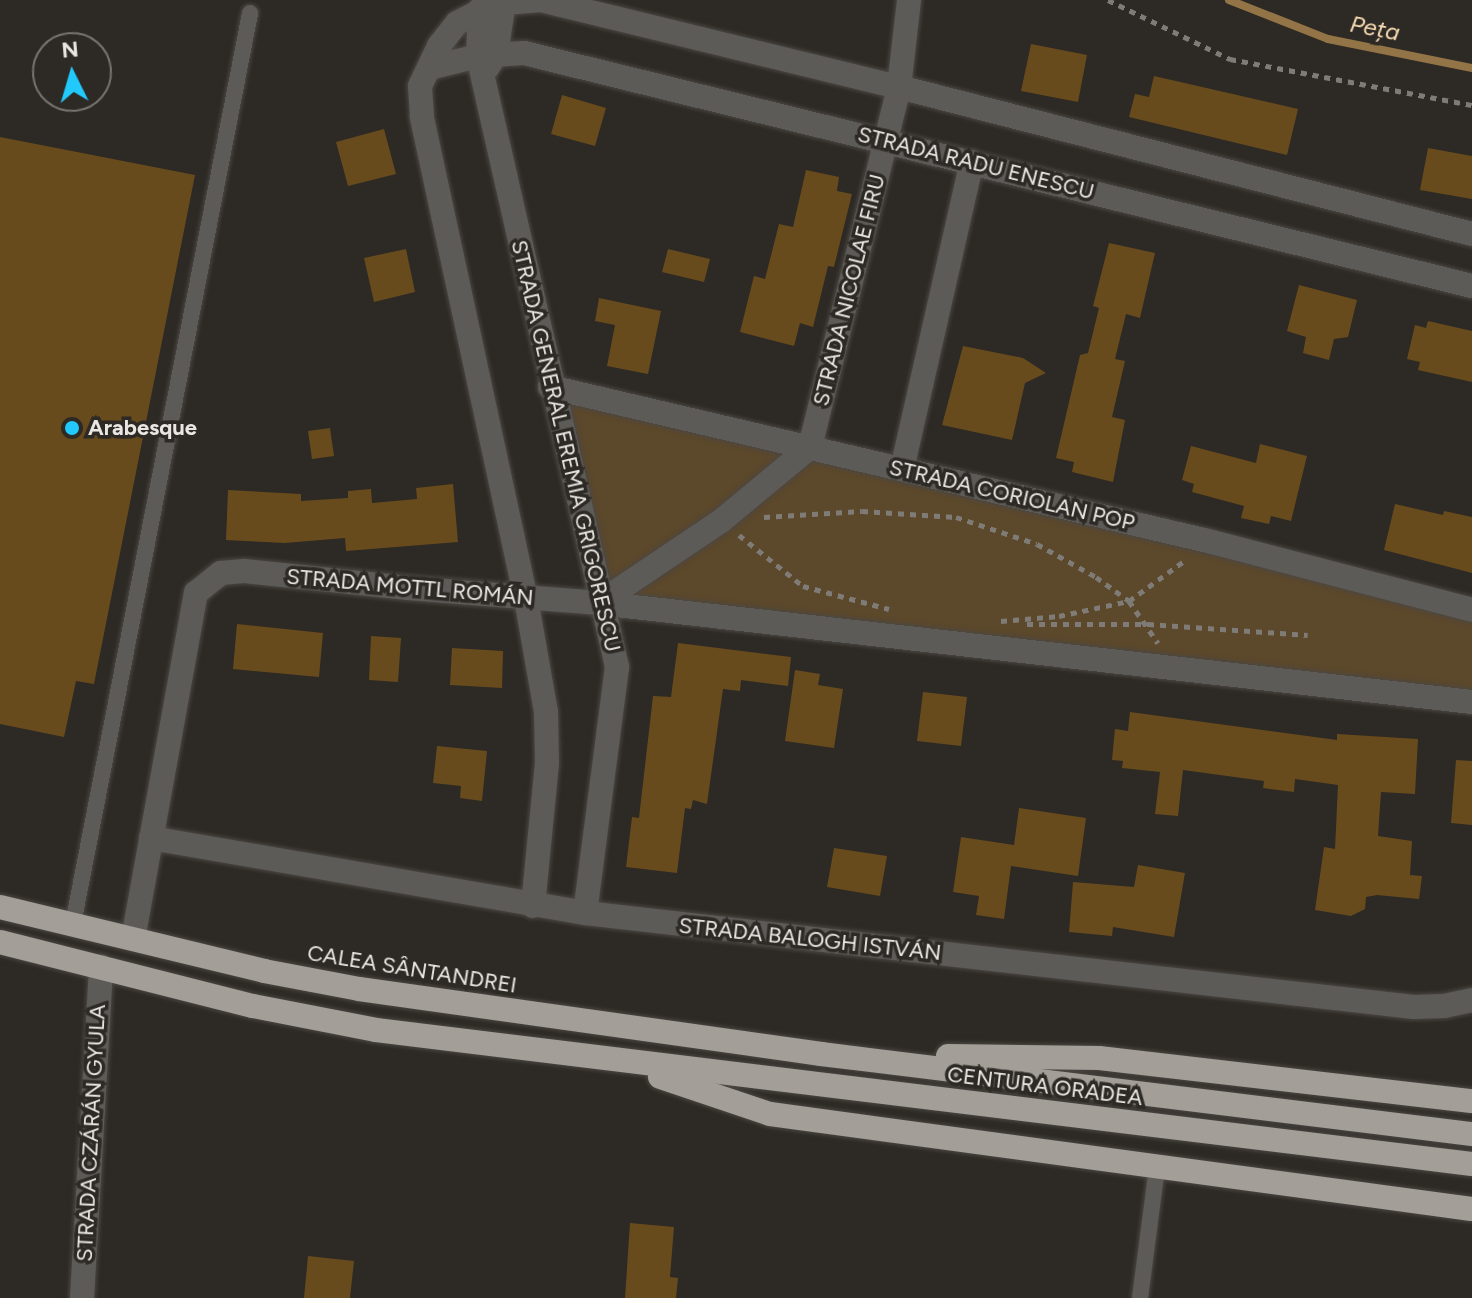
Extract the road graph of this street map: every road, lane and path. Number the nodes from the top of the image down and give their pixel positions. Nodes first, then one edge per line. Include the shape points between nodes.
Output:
1 (541, 0) edge
2 (909, 0) edge
3 (1108, 0) edge
4 (504, 2) junction
5 (480, 9) junction
6 (250, 13) dead end
7 (486, 62) junction
8 (429, 68) junction
9 (899, 87) junction
10 (1472, 105) edge
11 (887, 141) junction
12 (972, 162) junction
13 (1472, 234) edge
14 (1472, 286) edge
15 (550, 387) junction
16 (810, 447) junction
17 (902, 469) junction
18 (761, 517) dead end
19 (721, 521) junction
20 (1204, 540) junction
21 (526, 599) junction
22 (1129, 601) junction
23 (599, 603) junction
24 (895, 610) dead end
25 (1472, 610) edge
26 (985, 622) dead end
27 (1000, 624) dead end
28 (1148, 624) junction
29 (1308, 635) dead end
30 (1175, 671) junction
31 (1472, 702) edge
32 (151, 838) junction
33 (533, 906) junction
34 (0, 907) edge
35 (585, 913) junction
36 (73, 924) junction
37 (133, 939) junction
38 (0, 942) edge
39 (101, 967) junction
40 (1472, 1000) edge
41 (821, 1054) junction
42 (612, 1060) junction
43 (1472, 1101) edge
44 (1472, 1134) edge
45 (1472, 1164) edge
46 (1157, 1167) junction
47 (1472, 1209) edge
48 (82, 1298) edge
49 (1140, 1298) edge

1 - 4 street
1 - 9 street
2 - 9 street, STRADA NICOLAE FIRU
3 - 10 path via 1230,59
4 - 5 street
4 - 7 street, STRADA GENERAL EREMIA GRIGORESCU
5 - 7 street, STRADA GENERAL EREMIA GRIGORESCU
5 - 8 street via 457,23
6 - 36 lane
7 - 8 street, STRADA RADU ENESCU
7 - 11 street, STRADA RADU ENESCU via 524,53
7 - 15 street, STRADA GENERAL EREMIA GRIGORESCU
8 - 21 street via 420,86 422,116
9 - 11 street, STRADA NICOLAE FIRU
9 - 13 street
11 - 12 street, STRADA RADU ENESCU
11 - 16 street, STRADA NICOLAE FIRU
12 - 14 street, STRADA RADU ENESCU
12 - 17 street
15 - 16 street, STRADA CORIOLAN POP
15 - 23 street, STRADA GENERAL EREMIA GRIGORESCU
16 - 17 street, STRADA CORIOLAN POP
16 - 19 street
17 - 20 street, STRADA CORIOLAN POP
18 - 22 path via 862,511 956,517 1037,544
19 - 23 street
19 - 24 path via 803,586
20 - 22 path via 1173,573
20 - 25 street, STRADA CORIOLAN POP
21 - 23 street, STRADA MOTTL ROMÁN
21 - 32 street, STRADA MOTTL ROMÁN via 221,573 196,593
21 - 33 street via 547,725
22 - 26 path via 1059,616
22 - 28 path
23 - 30 street
23 - 35 street, STRADA GENERAL EREMIA GRIGORESCU via 617,667
27 - 28 path
28 - 29 path
28 - 30 path
30 - 31 street
32 - 33 street, STRADA BALOGH ISTVÁN
32 - 37 street
33 - 35 street, STRADA BALOGH ISTVÁN
34 - 36 highway, CALEA SÂNTANDREI
35 - 40 street, STRADA BALOGH ISTVÁN via 1414,1007
36 - 37 highway, CALEA SÂNTANDREI
37 - 41 highway, CALEA SÂNTANDREI via 359,989
38 - 39 highway
39 - 42 highway via 360,1027
39 - 48 street, STRADA CZÁRÁN GYULA
41 - 43 highway via 1099,1058
41 - 44 highway, CENTURA ORADEA
42 - 45 highway, CENTURA ORADEA
42 - 46 highway via 770,1114
46 - 47 highway
46 - 49 lane

